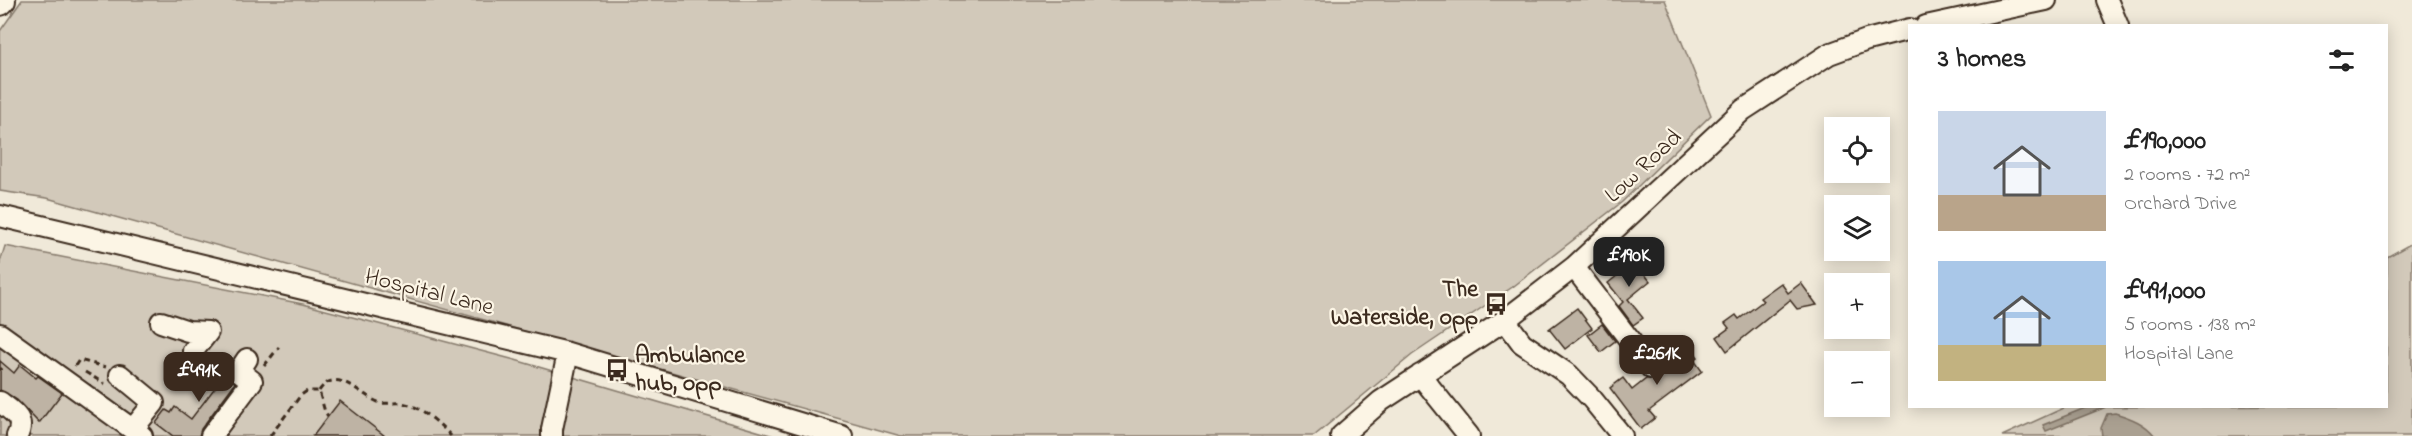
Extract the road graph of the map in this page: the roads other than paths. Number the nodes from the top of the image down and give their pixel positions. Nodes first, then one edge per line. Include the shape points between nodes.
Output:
1 (2046, 0) edge
2 (2107, 0) edge
3 (1935, 24) edge
4 (2117, 24) edge
5 (1908, 30) edge
6 (0, 216) edge
7 (1574, 267) junction
8 (1504, 320) junction
9 (161, 322) dead end
10 (193, 351) dead end
11 (2, 353) edge
12 (568, 353) junction
13 (247, 359) dead end
14 (1651, 368) dead end
15 (120, 375) road end
16 (1420, 375) junction
17 (0, 402) edge
18 (137, 433) edge
19 (17, 436) edge
20 (211, 436) edge
21 (552, 436) edge
22 (842, 436) edge
23 (1341, 436) edge
24 (1469, 436) edge
25 (1622, 436) edge

1 - 3 street
2 - 4 street
5 - 7 street, Low Road via 1829,54 1743,110
6 - 12 street, Hospital Lane
7 - 8 street, Low Road
7 - 14 street
8 - 16 street, Low Road
8 - 25 street via 1522,343 1569,375
9 - 10 street via 188,331 208,332
11 - 18 street via 64,380
12 - 21 street
12 - 22 street, Hospital Lane
13 - 20 street via 238,371 252,381
15 - 18 street via 154,403
16 - 23 street, Low Road via 1381,401
16 - 24 street
17 - 19 street via 17,415

